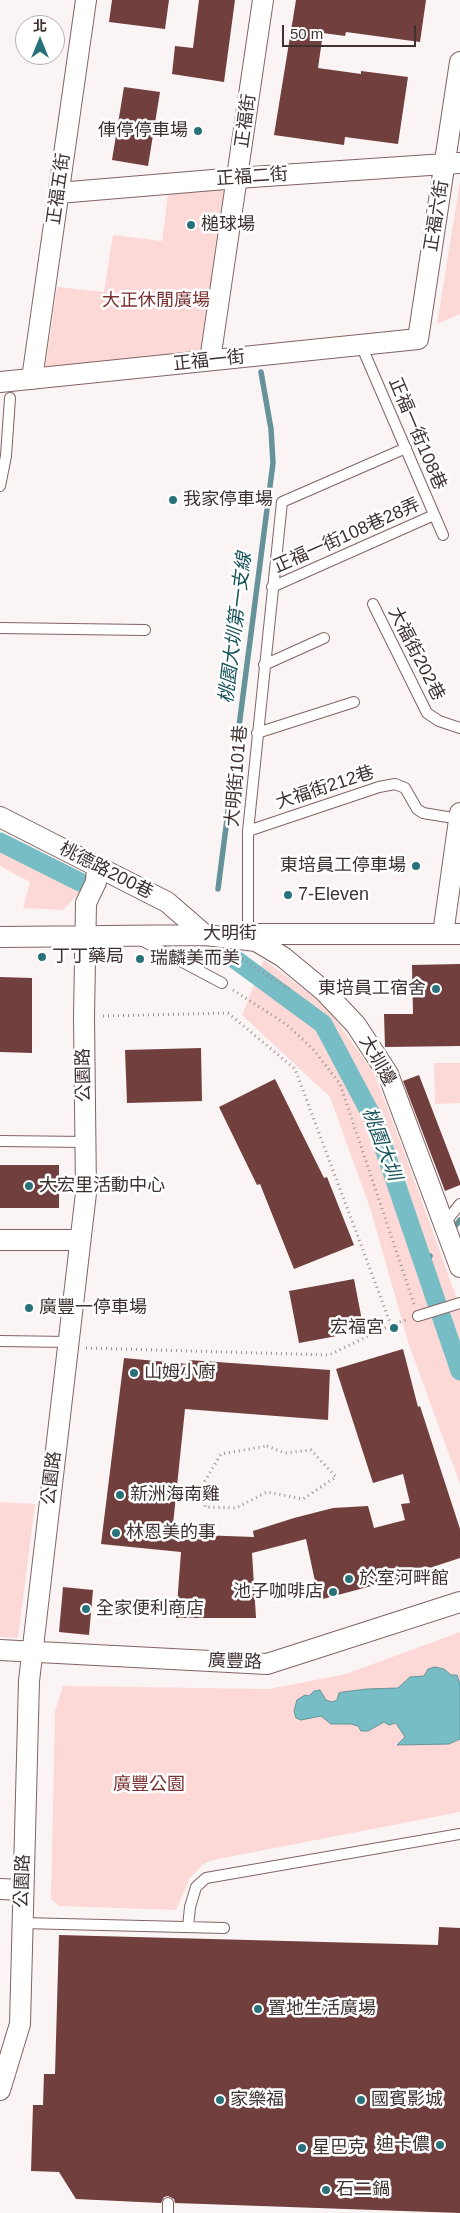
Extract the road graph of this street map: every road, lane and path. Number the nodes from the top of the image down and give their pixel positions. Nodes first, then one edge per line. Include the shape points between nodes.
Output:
1 (86, 0) edge
2 (263, 0) edge
3 (460, 62) edge
4 (453, 163) edge
5 (237, 178) junction
6 (58, 193) junction
7 (418, 339) joint
8 (361, 345) junction
9 (210, 360) junction
10 (32, 379) junction
11 (5, 390) edge
12 (406, 448) junction
13 (0, 486) edge
14 (434, 515) junction
15 (443, 535) dead end
16 (272, 587) junction
17 (372, 604) dead end
18 (0, 628) edge
19 (145, 630) dead end
20 (324, 638) dead end
21 (264, 665) junction
22 (354, 702) dead end
23 (460, 728) edge
24 (257, 733) junction
25 (0, 817) edge
26 (460, 817) edge
27 (248, 830) junction
28 (97, 866) junction
29 (132, 934) junction
30 (205, 934) junction
31 (248, 934) junction
32 (452, 934) edge
33 (0, 937) edge
34 (85, 937) junction
35 (238, 956) dead end
36 (222, 983) joint
37 (297, 994) dead end
38 (84, 1017) junction
39 (0, 1141) edge
40 (86, 1142) junction
41 (460, 1204) edge
42 (444, 1224) junction
43 (0, 1240) edge
44 (80, 1240) junction
45 (460, 1268) edge
46 (459, 1303) edge
47 (418, 1316) junction
48 (391, 1325) junction
49 (0, 1341) edge
50 (68, 1345) junction
51 (205, 1481) joint
52 (460, 1602) edge
53 (0, 1650) edge
54 (32, 1653) junction
55 (460, 1834) edge
56 (0, 1889) edge
57 (22, 1890) junction
58 (22, 1923) junction
59 (188, 1927) junction
60 (224, 1928) dead end
61 (0, 2090) edge

1 - 6 street, 正福五街
2 - 5 street, 正福街
3 - 4 street, 正福六街
4 - 5 street, 正福二街
4 - 7 street, 正福六街
5 - 6 street, 正福二街
5 - 9 street, 正福街
6 - 10 street, 正福五街
7 - 8 street, 正福一街
8 - 9 street, 正福一街
8 - 12 lane, 正福一街108巷
9 - 10 street, 正福一街
10 - 11 street, 正福一街
11 - 13 lane via 6,456
12 - 14 lane, 正福一街108巷
12 - 16 lane, 大明街101巷 via 282,502
14 - 15 lane, 正福一街108巷
14 - 16 lane, 正福一街108巷28弄
16 - 21 lane, 大明街101巷
17 - 23 lane, 大福街202巷 via 427,713
18 - 19 lane
20 - 21 lane
21 - 24 lane, 大明街101巷
22 - 24 lane
24 - 27 lane, 大明街101巷
25 - 28 street, 桃德路200巷
26 - 27 lane, 大福街212巷 via 416,810 405,788 396,784
26 - 32 street
27 - 31 lane, 大明街101巷
28 - 30 street, 桃德路200巷 via 167,902
28 - 34 street, 公園路 via 96,882 86,903
29 - 30 street, 大明街
29 - 34 street, 大明街
29 - 36 lane
30 - 31 street, 大明街
30 - 42 street, 大圳邊 via 256,941 282,957 324,991 356,1025 388,1074
31 - 32 street, 大明街
33 - 34 street, 大明街
34 - 38 street, 公園路
35 - 37 path
36 - 47 path via 286,1024 313,1049 340,1084
38 - 40 street, 公園路
38 - 48 path via 228,1013 295,1069
39 - 40 lane
40 - 44 street, 公園路 via 86,1193
41 - 42 lane
42 - 45 street, 大圳邊
43 - 44 street
44 - 50 street, 公園路
46 - 47 lane
47 - 48 path
48 - 50 path via 329,1355
49 - 50 lane
50 - 54 street, 公園路
51 - 51 path via 222,1454 267,1446 285,1453 311,1450 336,1477 303,1500 267,1492 236,1508 205,1508
52 - 54 street, 廣豐路 via 267,1664
53 - 54 street, 廣豐路
54 - 57 street, 公園路
55 - 59 lane via 206,1878 196,1886
56 - 57 street
57 - 58 street, 公園路
58 - 59 lane
58 - 61 street, 公園路 via 20,2024
59 - 60 lane

